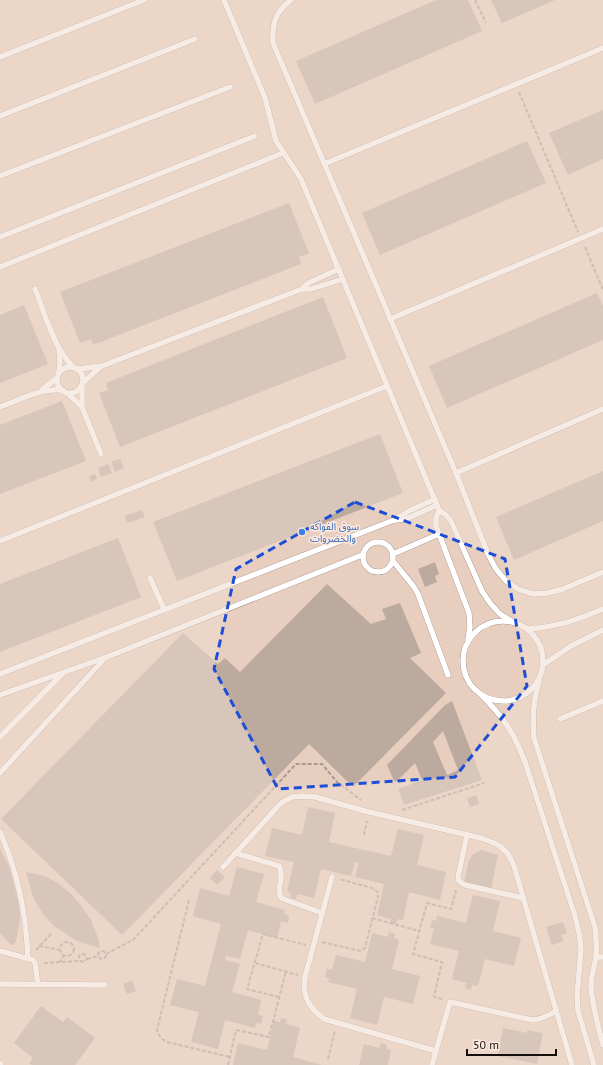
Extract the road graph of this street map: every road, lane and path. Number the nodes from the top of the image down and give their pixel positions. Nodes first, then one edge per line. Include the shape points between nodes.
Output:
1 (144, 0) edge
2 (224, 0) edge
3 (291, 0) edge
4 (474, 0) edge
5 (283, 3) edge
6 (486, 23) dead end
7 (196, 40) dead end
8 (603, 48) edge
9 (0, 57) edge
10 (515, 84) junction
11 (230, 87) dead end
12 (0, 116) edge
13 (255, 136) dead end
14 (283, 153) junction
15 (324, 164) junction
16 (0, 176) edge
17 (603, 229) edge
18 (0, 237) edge
19 (581, 238) junction
20 (0, 266) edge
21 (339, 269) junction
22 (343, 279) junction
23 (35, 289) dead end
24 (302, 289) junction
25 (603, 290) edge
26 (390, 319) junction
27 (58, 345) junction
28 (102, 366) junction
29 (76, 368) junction
30 (59, 371) junction
31 (57, 378) junction
32 (83, 385) junction
33 (388, 386) junction
34 (38, 392) junction
35 (64, 392) junction
36 (0, 407) edge
37 (82, 407) junction
38 (603, 409) edge
39 (101, 454) dead end
40 (456, 473) junction
41 (435, 499) junction
42 (438, 508) junction
43 (394, 520) junction
44 (439, 534) junction
45 (0, 541) edge
46 (393, 554) junction
47 (362, 555) junction
48 (393, 561) junction
49 (603, 572) edge
50 (150, 578) dead end
51 (164, 609) junction
52 (603, 609) edge
53 (513, 622) junction
54 (528, 629) junction
55 (603, 630) edge
56 (468, 641) junction
57 (107, 656) junction
58 (543, 665) junction
59 (64, 672) junction
60 (0, 674) edge
61 (448, 675) dead end
62 (539, 680) junction
63 (480, 694) junction
64 (0, 695) edge
65 (603, 701) edge
66 (560, 719) dead end
67 (0, 737) edge
68 (0, 773) edge
69 (484, 783) dead end
70 (367, 802) dead end
71 (396, 809) dead end
72 (369, 812) junction
73 (0, 832) edge
74 (364, 835) dead end
75 (467, 835) junction
76 (235, 853) junction
77 (223, 867) dead end
78 (332, 877) joint
79 (458, 881) junction
80 (523, 898) junction
81 (189, 900) dead end
82 (322, 913) junction
83 (372, 918) junction
84 (419, 931) junction
85 (51, 934) dead end
86 (596, 936) junction
87 (603, 936) edge
88 (314, 940) junction
89 (39, 946) junction
90 (313, 947) junction
91 (60, 950) junction
92 (0, 951) edge
93 (73, 953) junction
94 (106, 954) junction
95 (64, 955) junction
96 (79, 956) junction
97 (99, 956) junction
98 (596, 957) junction
99 (603, 957) edge
100 (28, 958) junction
101 (87, 959) junction
102 (80, 961) junction
103 (36, 963) junction
104 (59, 963) junction
105 (254, 963) junction
106 (286, 971) junction
107 (305, 977) junction
108 (0, 984) edge
109 (38, 985) junction
110 (105, 985) dead end
111 (279, 997) junction
112 (450, 1002) junction
113 (556, 1011) junction
114 (337, 1024) junction
115 (603, 1045) edge
116 (436, 1051) junction
117 (230, 1057) junction
118 (328, 1059) dead end
119 (228, 1065) edge
120 (432, 1065) edge
121 (572, 1065) edge
122 (594, 1065) edge

1 - 9 lane
2 - 14 lane via 265,98 273,132
3 - 5 lane
4 - 6 path
5 - 15 lane via 272,30 273,43
7 - 12 lane
8 - 10 lane
10 - 15 lane
10 - 19 path
11 - 16 lane
13 - 18 lane
14 - 20 lane
14 - 21 lane via 301,179
15 - 26 lane
17 - 19 lane
19 - 25 path
19 - 26 lane
21 - 22 lane
21 - 24 lane via 308,283
22 - 24 lane via 311,289
22 - 33 lane
23 - 27 lane
24 - 28 lane
26 - 40 lane
27 - 29 lane via 67,360
27 - 30 lane
28 - 29 lane
28 - 32 lane
29 - 30 lane via 68,366
29 - 32 lane via 82,372
30 - 31 lane
31 - 34 lane
31 - 35 lane via 58,387
32 - 35 lane via 73,393
32 - 37 lane
33 - 41 lane
33 - 45 lane
34 - 35 lane
34 - 36 lane
35 - 37 lane
37 - 39 lane
38 - 40 lane
40 - 49 lane via 488,554 506,581 518,589 533,594 548,593
41 - 42 lane
41 - 43 lane
42 - 43 lane via 406,519
42 - 44 lane via 436,526
42 - 53 lane via 452,521 490,604
43 - 51 lane
44 - 46 lane
44 - 56 lane via 469,613
46 - 47 lane via 386,544 374,542 364,549
46 - 48 lane
47 - 48 lane via 366,568 372,572 385,571
47 - 57 lane
48 - 61 lane via 418,594
50 - 51 lane
51 - 60 lane
52 - 54 lane via 570,622
53 - 54 lane
53 - 56 lane via 487,624 476,631
54 - 58 lane via 540,645
55 - 58 lane via 571,646
56 - 63 lane via 463,655 464,670 470,684
57 - 59 lane
57 - 68 lane
58 - 62 lane
59 - 64 lane
59 - 67 lane
62 - 63 lane via 528,693 512,700 496,701
62 - 86 lane via 532,719 534,738 591,912
63 - 122 lane via 499,714 518,743 575,916 581,950 577,983 578,1011
65 - 66 lane
69 - 71 path via 404,810
70 - 94 path via 359,800 336,782 322,764 296,764 133,940
72 - 74 path
72 - 75 lane
72 - 76 lane via 315,798 292,798 281,803
73 - 100 lane via 21,894
75 - 79 lane
75 - 80 lane via 502,847 510,856
76 - 77 lane
76 - 82 lane via 279,866 281,898
78 - 82 lane
78 - 83 path via 376,890 378,895
79 - 80 lane via 465,885
79 - 84 path via 451,909 427,903
80 - 113 lane
81 - 117 path via 157,1030 158,1035 167,1042
82 - 88 lane
83 - 84 path
83 - 88 path via 365,948 362,951
84 - 112 path via 413,954 442,962 434,997
85 - 89 path
86 - 87 lane
86 - 98 lane
88 - 90 lane
89 - 91 path
89 - 100 path
90 - 105 path via 263,934
90 - 107 lane
91 - 93 path via 62,944 69,942 74,946
91 - 95 path
92 - 100 lane
93 - 95 path
93 - 96 path
94 - 97 path via 101,959
94 - 97 path via 101,951
95 - 104 path
96 - 101 path via 83,954
96 - 102 path
97 - 101 path
98 - 99 lane
98 - 115 lane via 592,972 592,1000
100 - 103 lane
101 - 102 path via 84,962
102 - 104 path
103 - 104 path
103 - 109 lane
105 - 106 path
105 - 111 path via 247,989
106 - 107 path
106 - 111 path
107 - 114 lane via 306,999 314,1011 324,1019
108 - 109 lane
109 - 110 lane
111 - 117 path via 268,1037 236,1030
112 - 113 lane via 532,1020
112 - 116 lane
113 - 121 lane
114 - 116 lane
114 - 118 path
116 - 120 lane
117 - 119 path

